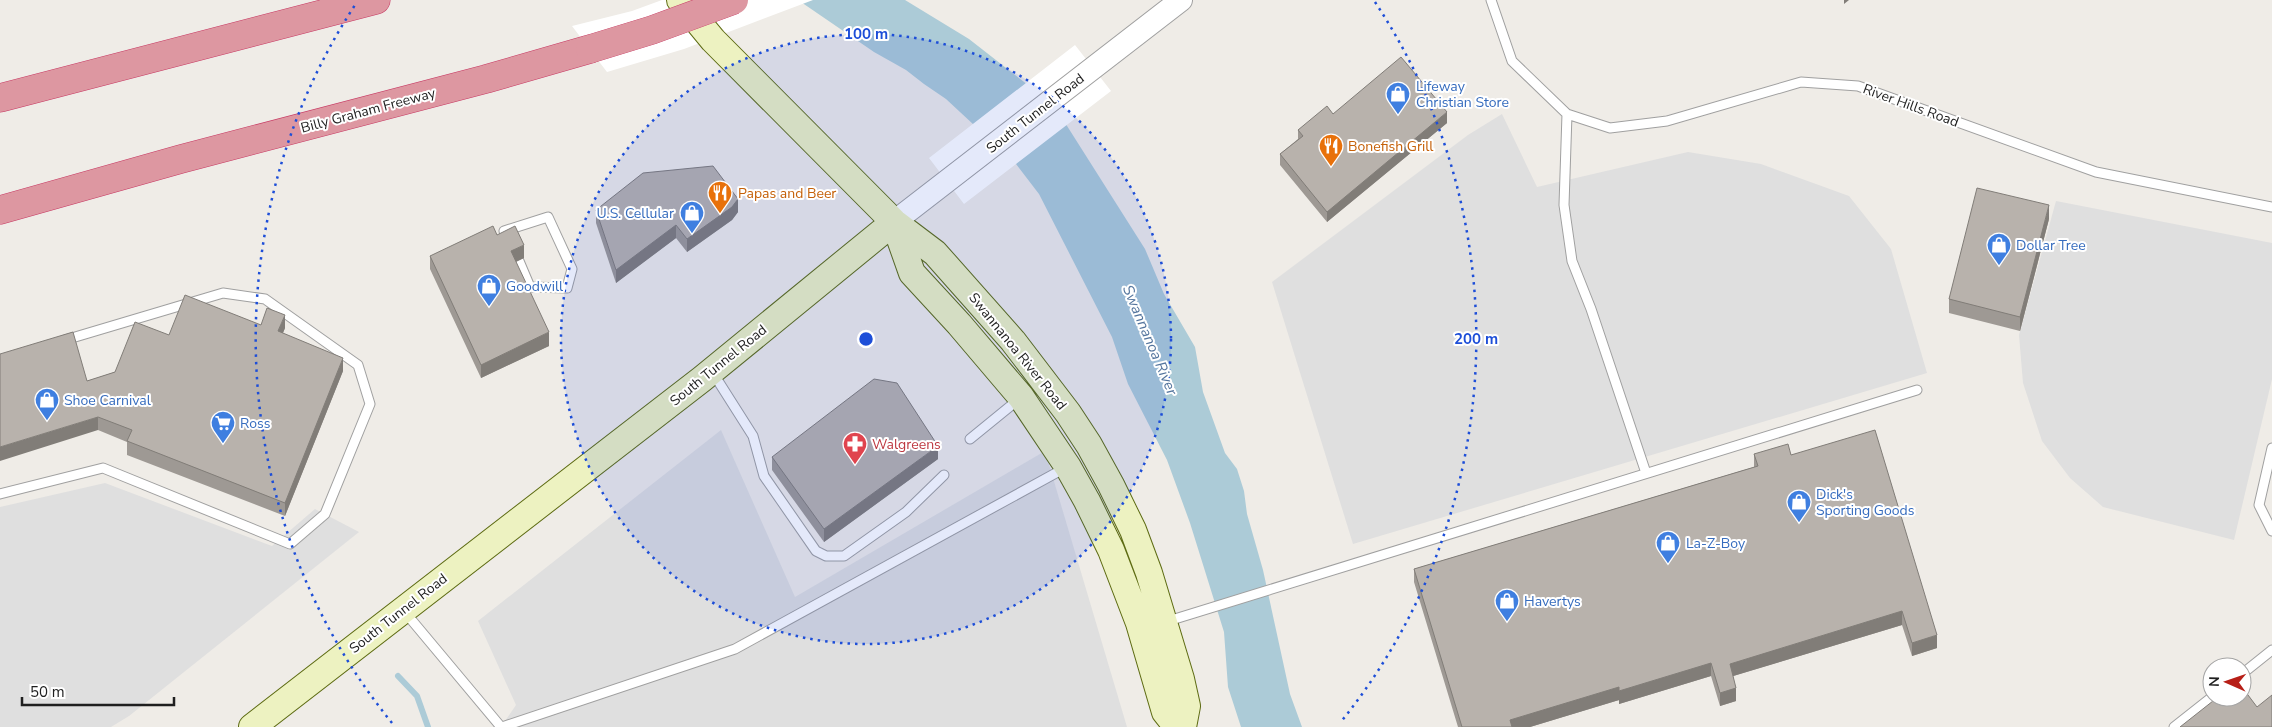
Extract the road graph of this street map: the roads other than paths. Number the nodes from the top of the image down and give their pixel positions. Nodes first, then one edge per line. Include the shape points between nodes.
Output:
1 (376, 0) edge
2 (680, 0) edge
3 (734, 0) edge
4 (1182, 0) edge
5 (1492, 0) edge
6 (0, 98) edge
7 (1567, 114) junction
8 (2272, 207) edge
9 (0, 210) edge
10 (894, 222) junction
11 (510, 242) edge
12 (519, 261) edge
13 (56, 343) edge
14 (711, 371) junction
15 (1917, 390) dead end
16 (1021, 397) junction
17 (970, 438) dead end
18 (2272, 448) edge
19 (1068, 466) junction
20 (1646, 473) junction
21 (944, 475) dead end
22 (0, 494) edge
23 (2272, 531) edge
24 (402, 609) junction
25 (1165, 622) junction
26 (2272, 650) edge
27 (2252, 666) edge
28 (2202, 705) edge
29 (252, 727) edge
30 (501, 727) edge
31 (1177, 727) edge
32 (1183, 727) edge
33 (2174, 727) edge

1 - 6 highway
2 - 10 main road, Swannanoa River Road via 713,40
3 - 9 highway, Billy Graham Freeway, bridge via 590,49
4 - 10 street, South Tunnel Road
5 - 7 lane, River Hills Road via 1512,61
7 - 8 lane, River Hills Road via 1610,128 1667,121 1802,82 1858,86 2096,172
7 - 20 lane via 1564,204 1572,261
10 - 14 main road, South Tunnel Road
10 - 16 main road, Swannanoa River Road via 912,273
10 - 25 main road, Swannanoa River Road via 935,252 1013,341 1068,413 1089,445 1133,530
11 - 12 lane via 504,231 548,217 572,270 567,288 530,287
13 - 22 lane via 222,294 265,299 358,365 370,404 325,514 290,544 103,468
14 - 21 lane via 754,436 764,476 816,551 826,556 844,556 906,512
14 - 24 main road, South Tunnel Road
15 - 20 lane
16 - 17 lane
16 - 19 main road, Swannanoa River Road
18 - 23 lane via 2259,505
19 - 30 lane via 734,649
19 - 31 main road, Swannanoa River Road via 1114,558 1139,623 1165,712
20 - 25 lane
24 - 29 main road, South Tunnel Road
24 - 30 lane
25 - 32 main road, Swannanoa River Road via 1187,706
26 - 27 lane
28 - 33 lane

